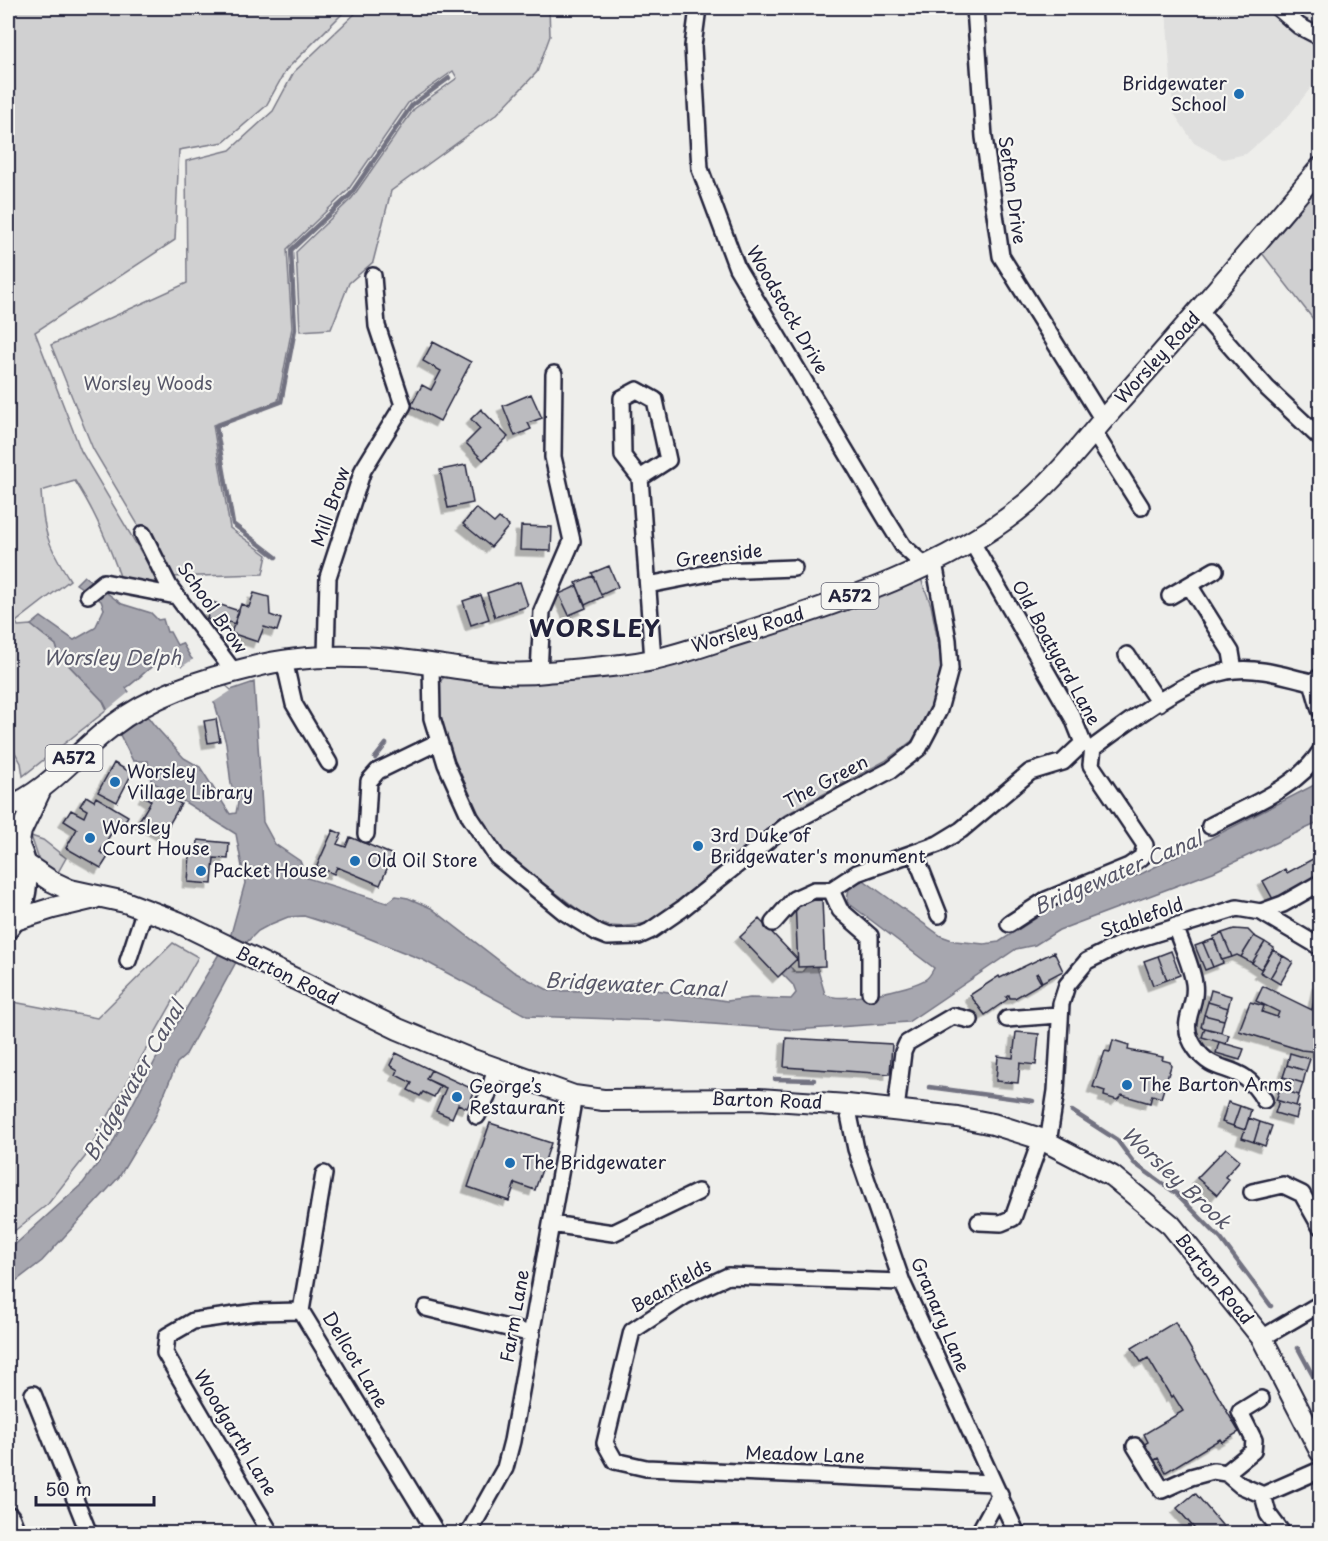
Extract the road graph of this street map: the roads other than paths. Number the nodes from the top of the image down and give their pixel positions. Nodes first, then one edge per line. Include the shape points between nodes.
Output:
1 (698, 8) edge
2 (975, 8) edge
3 (1278, 8) edge
4 (1320, 37) edge
5 (1320, 168) edge
6 (373, 276) dead end
7 (1200, 312) junction
8 (554, 374) dead end
9 (1098, 426) junction
10 (1320, 438) edge
11 (640, 478) junction
12 (1141, 507) dead end
13 (143, 534) dead end
14 (973, 544) junction
15 (929, 564) junction
16 (794, 568) dead end
17 (1215, 570) dead end
18 (648, 585) junction
19 (1189, 585) junction
20 (88, 595) dead end
21 (176, 596) junction
22 (1170, 596) dead end
23 (1127, 655) dead end
24 (326, 656) junction
25 (284, 660) junction
26 (653, 660) junction
27 (431, 666) junction
28 (1234, 670) junction
29 (539, 673) junction
30 (226, 674) junction
31 (1316, 679) edge
32 (1159, 704) junction
33 (1320, 710) edge
34 (438, 742) junction
35 (1320, 752) edge
36 (329, 763) dead end
37 (40, 791) junction
38 (8, 807) edge
39 (1210, 826) dead end
40 (366, 834) dead end
41 (16, 847) edge
42 (915, 854) junction
43 (1320, 883) edge
44 (831, 890) junction
45 (101, 897) junction
46 (145, 909) junction
47 (1261, 912) junction
48 (939, 915) dead end
49 (773, 923) dead end
50 (10, 924) edge
51 (1009, 924) dead end
52 (1175, 926) junction
53 (1320, 947) edge
54 (128, 961) dead end
55 (870, 992) dead end
56 (1058, 1015) junction
57 (1007, 1019) dead end
58 (970, 1020) dead end
59 (496, 1069) junction
60 (574, 1096) junction
61 (1264, 1100) dead end
62 (847, 1105) junction
63 (896, 1110) junction
64 (477, 1116) dead end
65 (1045, 1141) junction
66 (324, 1174) dead end
67 (698, 1192) dead end
68 (1252, 1192) dead end
69 (979, 1222) dead end
70 (551, 1224) junction
71 (1320, 1226) edge
72 (902, 1282) junction
73 (1320, 1304) edge
74 (426, 1308) dead end
75 (301, 1311) junction
76 (532, 1334) junction
77 (1262, 1338) junction
78 (165, 1353) joint
79 (33, 1394) dead end
80 (1261, 1399) dead end
81 (1135, 1446) dead end
82 (1320, 1452) edge
83 (615, 1461) joint
84 (1320, 1470) edge
85 (1226, 1473) junction
86 (996, 1489) junction
87 (1263, 1495) junction
88 (8, 1518) edge
89 (14, 1533) edge
90 (89, 1533) edge
91 (271, 1533) edge
92 (437, 1533) edge
93 (468, 1533) edge
94 (978, 1533) edge
95 (1017, 1533) edge
96 (1283, 1533) edge

1 - 15 street, Woodstock Drive via 693,46 700,170 737,268 903,546
2 - 9 street, Sefton Drive via 984,137 1001,256
3 - 4 street
5 - 7 main road, Worsley Road / A572
6 - 24 street, Mill Brow via 377,326 403,405 363,470 328,577
7 - 9 main road, Worsley Road / A572
7 - 10 street via 1267,388
8 - 29 street via 553,456 572,542 542,611
9 - 12 street, Sefton Drive
9 - 14 main road, Worsley Road / A572 via 1030,500
11 - 11 street via 623,456 622,399 637,390 655,400 668,460
11 - 18 street
13 - 21 street, School Brow
14 - 15 main road, Worsley Road / A572
14 - 42 street, Old Boatyard Lane via 1073,718 1083,743 1063,762 1030,772 961,830
15 - 26 main road, Worsley Road / A572 via 802,615
15 - 34 street, The Green via 948,640 950,669 939,710 919,748 891,770 787,825 682,909 639,936 608,937 598,933 512,872 470,817
16 - 18 street, Greenside via 720,572
17 - 19 street
18 - 26 street
19 - 22 street
19 - 28 street via 1231,652
20 - 21 street via 104,582
21 - 30 street, School Brow
23 - 32 street
24 - 25 main road, Worsley Road / A572
24 - 27 main road, Worsley Road / A572 via 393,659
25 - 30 main road, Worsley Road / A572
25 - 36 street via 294,704
26 - 29 main road, Worsley Road / A572
27 - 29 main road, Worsley Road / A572
27 - 34 street, The Green via 432,718
28 - 31 street
28 - 32 street via 1185,688
30 - 37 main road, Worsley Road / A572 via 145,705 110,727
31 - 33 street
32 - 51 street via 1093,748 1090,756 1091,765 1144,845 1142,858 1046,900
34 - 40 street via 378,771 369,782
35 - 39 street via 1311,767 1287,785
37 - 38 main road, Worsley Road / A572
37 - 41 main road, Worsley Road / A572
41 - 45 main road, Barton Road via 58,885
41 - 50 highway, A572 via 24,893
42 - 44 street, Old Boatyard Lane via 857,873
42 - 48 street
43 - 47 street
44 - 49 street, Old Boatyard Lane via 814,890 794,899
44 - 55 street via 840,910 870,936
45 - 46 main road, Barton Road
45 - 50 main road, Barton Road via 53,908
46 - 54 street
46 - 59 main road, Barton Road via 369,1016
47 - 52 street, Stablefold via 1237,909
47 - 53 street, Stablefold
52 - 56 street, Stablefold via 1110,948 1087,961 1067,985
52 - 61 street via 1194,984 1186,1019 1192,1043 1210,1064 1247,1077
56 - 57 street
56 - 65 street, Stablefold via 1056,1091
58 - 63 street via 953,1016 907,1043
59 - 60 main road, Barton Road
59 - 64 street
60 - 62 main road, Barton Road via 603,1100 759,1099
60 - 70 street, Farm Lane
62 - 63 main road, Barton Road
62 - 72 street, Granary Lane via 856,1149
63 - 65 main road, Barton Road via 993,1124
65 - 69 street, Stablefold via 1013,1218 1001,1223
65 - 77 main road, Barton Road via 1112,1176 1171,1225
66 - 75 street
67 - 70 street via 613,1233
68 - 71 street via 1283,1185 1302,1194
70 - 76 street, Farm Lane
72 - 83 street, Beanfields via 728,1276 685,1296 632,1331 605,1443
72 - 86 street, Granary Lane
73 - 77 street
74 - 76 street
75 - 78 street, Dellcot Lane via 256,1312 193,1321 167,1336
75 - 92 street, Dellcot Lane
76 - 93 street, Farm Lane via 505,1468
77 - 82 main road, Barton Road
78 - 91 street, Woodgarth Lane
79 - 90 street
80 - 85 street via 1240,1412 1254,1440 1253,1451
81 - 85 street via 1162,1490 1213,1472
83 - 86 street, Meadow Lane via 646,1468
84 - 87 street
85 - 87 street via 1240,1485
86 - 94 street
86 - 95 street, Granary Lane
87 - 96 street via 1268,1514
88 - 89 highway

